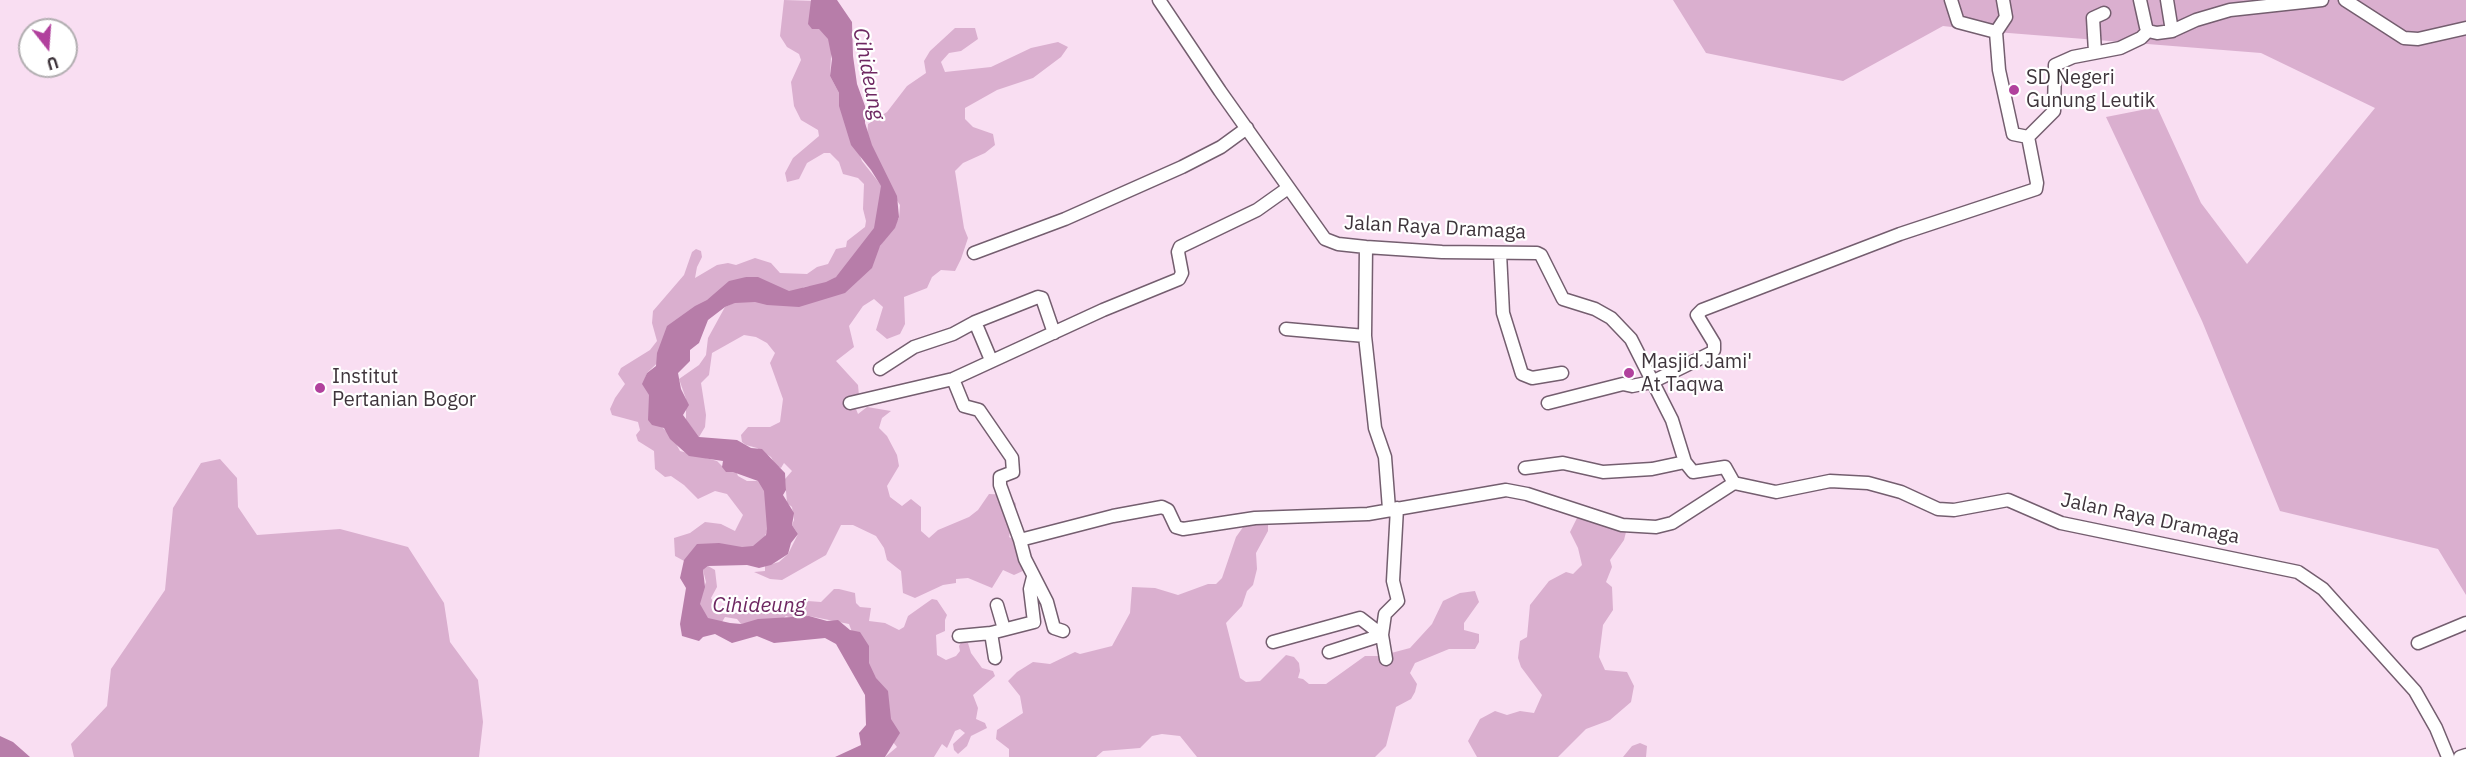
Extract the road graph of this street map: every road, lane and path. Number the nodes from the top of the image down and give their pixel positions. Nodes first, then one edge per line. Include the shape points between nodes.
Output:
1 (1159, 0) edge
2 (1951, 0) edge
3 (2003, 0) edge
4 (2140, 0) edge
5 (2167, 0) edge
6 (2322, 0) edge
7 (2345, 0) edge
8 (2229, 5) edge
9 (2104, 13) dead end
10 (2466, 27) edge
11 (2148, 31) junction
12 (2172, 31) junction
13 (1996, 32) junction
14 (2095, 52) junction
15 (1247, 128) junction
16 (2028, 137) junction
17 (1288, 188) junction
18 (1366, 247) junction
19 (974, 253) dead end
20 (1500, 254) junction
21 (975, 322) junction
22 (1286, 328) dead end
23 (1054, 333) junction
24 (1365, 336) junction
25 (991, 360) junction
26 (880, 369) dead end
27 (1562, 373) dead end
28 (953, 379) junction
29 (1652, 382) junction
30 (850, 403) dead end
31 (1548, 403) dead end
32 (1685, 462) junction
33 (1525, 468) dead end
34 (1734, 483) junction
35 (1393, 509) junction
36 (1020, 540) junction
37 (1033, 577) junction
38 (997, 605) dead end
39 (2466, 623) edge
40 (1004, 629) junction
41 (1064, 630) dead end
42 (991, 633) junction
43 (1382, 634) junction
44 (959, 636) dead end
45 (1273, 642) dead end
46 (2418, 644) dead end
47 (1329, 652) dead end
48 (995, 658) dead end
49 (1386, 659) dead end
50 (2466, 755) edge
51 (2448, 757) edge
52 (2460, 757) edge

1 - 15 street, Jalan Raya Dramaga
2 - 13 street via 1962,25
3 - 13 street via 2006,17
4 - 11 street
5 - 12 street
6 - 8 street
7 - 10 street via 2404,38 2418,39
8 - 12 street
9 - 14 street via 2093,18
11 - 12 street
11 - 14 street via 2120,48
13 - 16 street via 1999,70 2013,134
14 - 16 street via 2055,65 2054,111
15 - 17 street, Jalan Raya Dramaga
15 - 19 street via 1182,167 1065,219
16 - 29 street via 2036,189 1900,234 1702,310 1697,315 1714,343 1714,350
17 - 18 street, Jalan Raya Dramaga via 1325,239
17 - 23 street via 1257,210 1178,249 1182,273 1179,279
18 - 20 street, Jalan Raya Dramaga
18 - 24 street
20 - 27 street via 1503,313 1522,374 1532,378
20 - 29 street, Jalan Raya Dramaga via 1541,255 1563,299 1595,309 1623,329
21 - 23 street via 1042,297
21 - 25 street
21 - 26 street via 914,347
22 - 24 street
23 - 25 street
24 - 35 street via 1375,428 1385,457
25 - 28 street
28 - 30 street
28 - 36 street via 964,405 979,410 1012,458 1014,472 1000,477 1000,485
29 - 31 street via 1622,384
29 - 32 street, Jalan Raya Dramaga via 1672,420
32 - 33 street via 1612,472 1563,463
32 - 34 street, Jalan Raya Dramaga via 1693,472 1725,467
34 - 35 street via 1672,523 1656,527 1623,525 1515,491 1487,492
34 - 51 street, Jalan Raya Dramaga via 1776,492 1830,481 1858,482 1901,492 1938,509 1953,510 2008,500 2061,523 2298,572 2323,589 2415,691
35 - 36 street via 1341,516 1255,518 1183,529 1174,524 1168,510 1155,507
35 - 43 street via 1393,581 1398,601 1386,614
36 - 37 street
37 - 40 street via 1030,589 1034,622
37 - 41 street via 1047,602 1054,628
38 - 40 street
39 - 46 street
40 - 42 street
42 - 44 street
42 - 48 street
43 - 45 street via 1360,618
43 - 47 street
43 - 49 street
50 - 52 street

